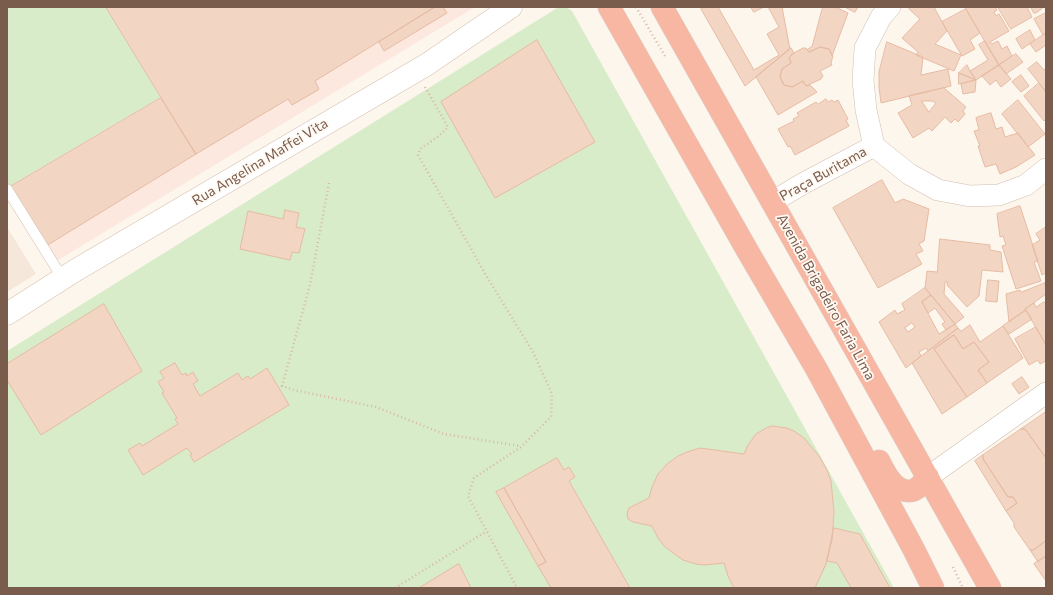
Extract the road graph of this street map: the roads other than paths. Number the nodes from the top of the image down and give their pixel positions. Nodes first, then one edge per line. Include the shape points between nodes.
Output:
1 (511, 7) edge
2 (609, 7) edge
3 (662, 7) edge
4 (890, 7) edge
5 (874, 146) junction
6 (1046, 170) edge
7 (7, 189) edge
8 (772, 202) junction
9 (62, 279) junction
10 (7, 314) edge
11 (817, 370) junction
12 (1046, 393) edge
13 (928, 477) junction
14 (933, 588) edge
15 (990, 588) edge

1 - 9 street, Rua Angelina Maffei Vita via 415,71
2 - 11 highway
3 - 8 highway, Avenida Brigadeiro Faria Lima
4 - 5 street via 881,17 865,48 863,80
5 - 6 street via 909,174 938,190 970,196 999,195 1026,185
5 - 8 street, Praça Buritama
7 - 9 lane
8 - 13 highway, Avenida Brigadeiro Faria Lima
9 - 10 street, Rua Angelina Maffei Vita
11 - 13 highway via 838,382 888,478 900,488 910,491
11 - 14 highway
12 - 13 street
13 - 15 highway, Avenida Brigadeiro Faria Lima

